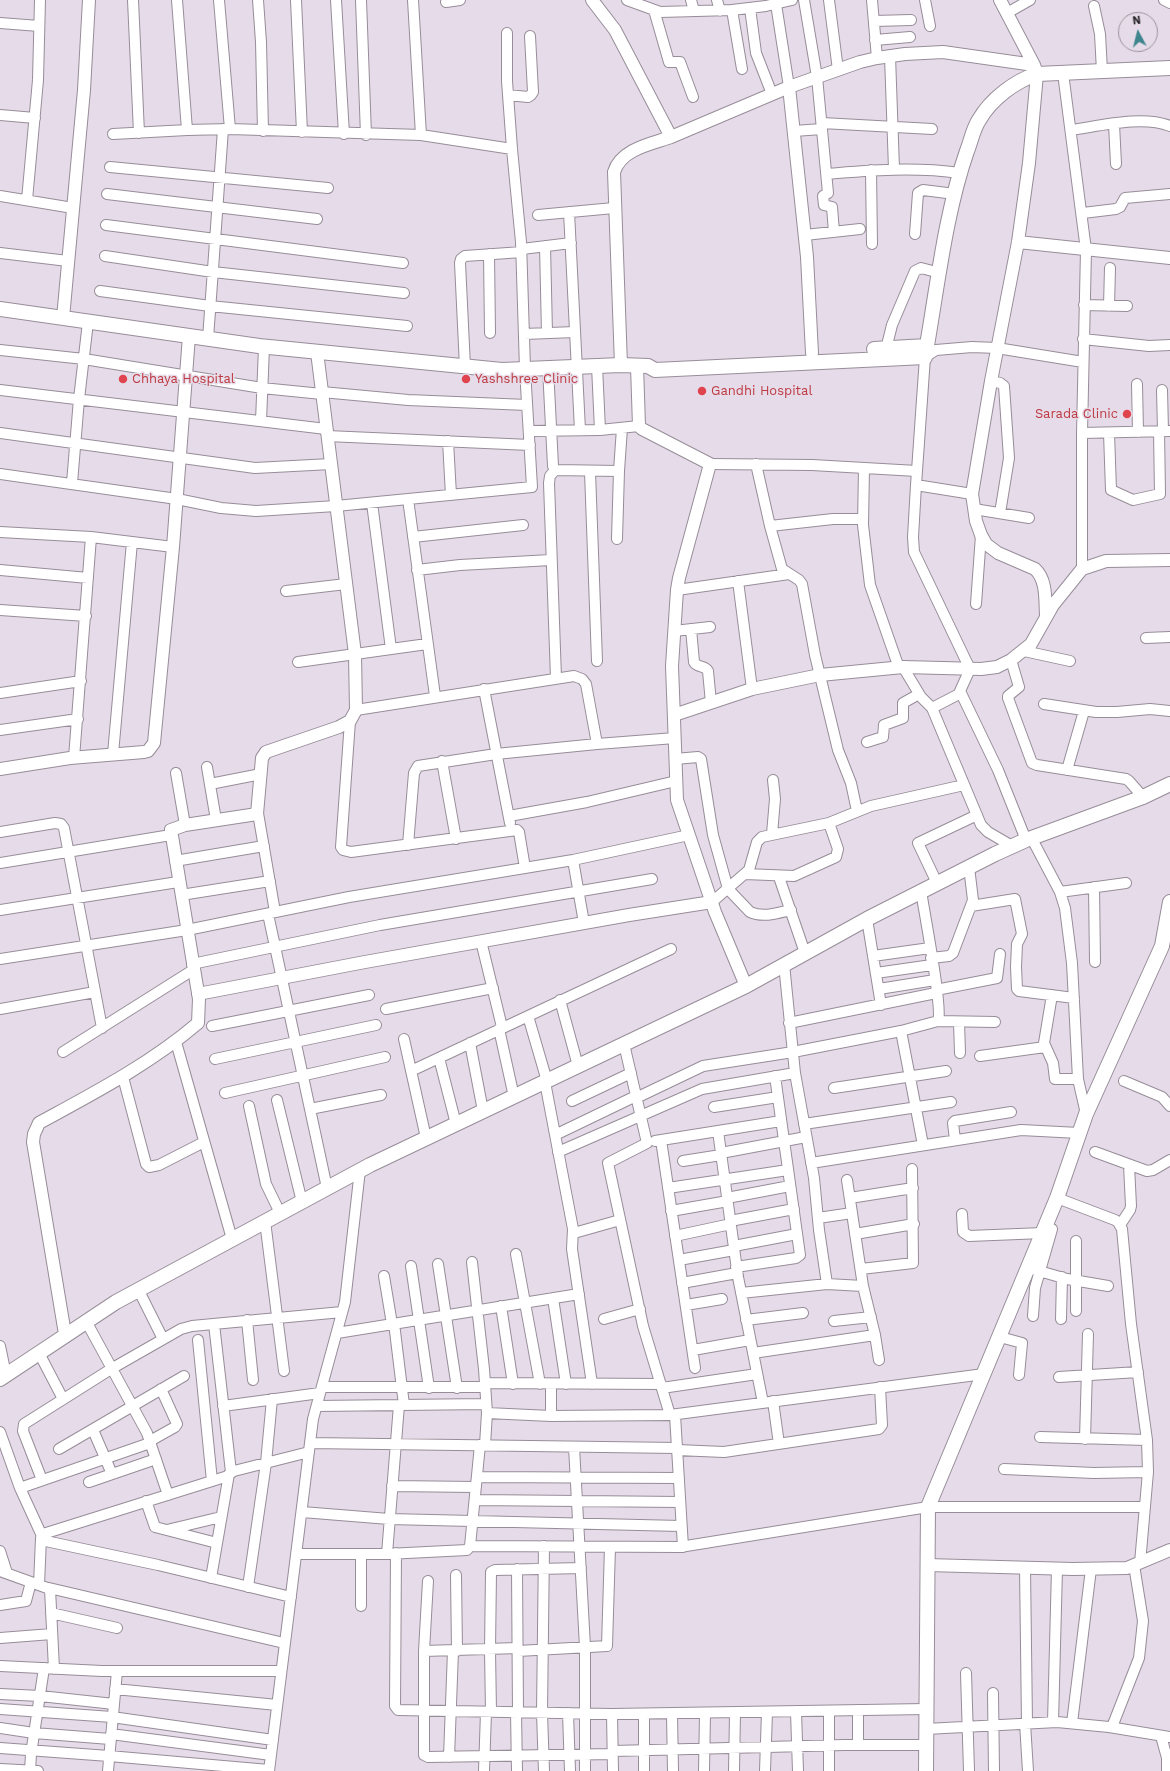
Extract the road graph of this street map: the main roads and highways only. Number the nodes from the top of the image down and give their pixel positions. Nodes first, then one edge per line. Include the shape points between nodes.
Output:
1 (1170, 68) edge
2 (0, 309) edge
3 (929, 351) junction
4 (710, 363) junction
5 (1170, 784) edge
6 (1170, 902) edge
7 (3, 1377) edge
8 (926, 1771) edge

1 - 3 main road via 1063,73 1036,69 984,112 960,172 940,273
2 - 4 main road via 264,347 502,370 642,366 654,361
3 - 4 main road
3 - 4 main road via 886,349 812,353
5 - 7 main road via 1143,797 1012,846 867,919 746,986 360,1170 116,1302
6 - 8 main road via 1162,946 1086,1114 1034,1269 1000,1337 928,1508

